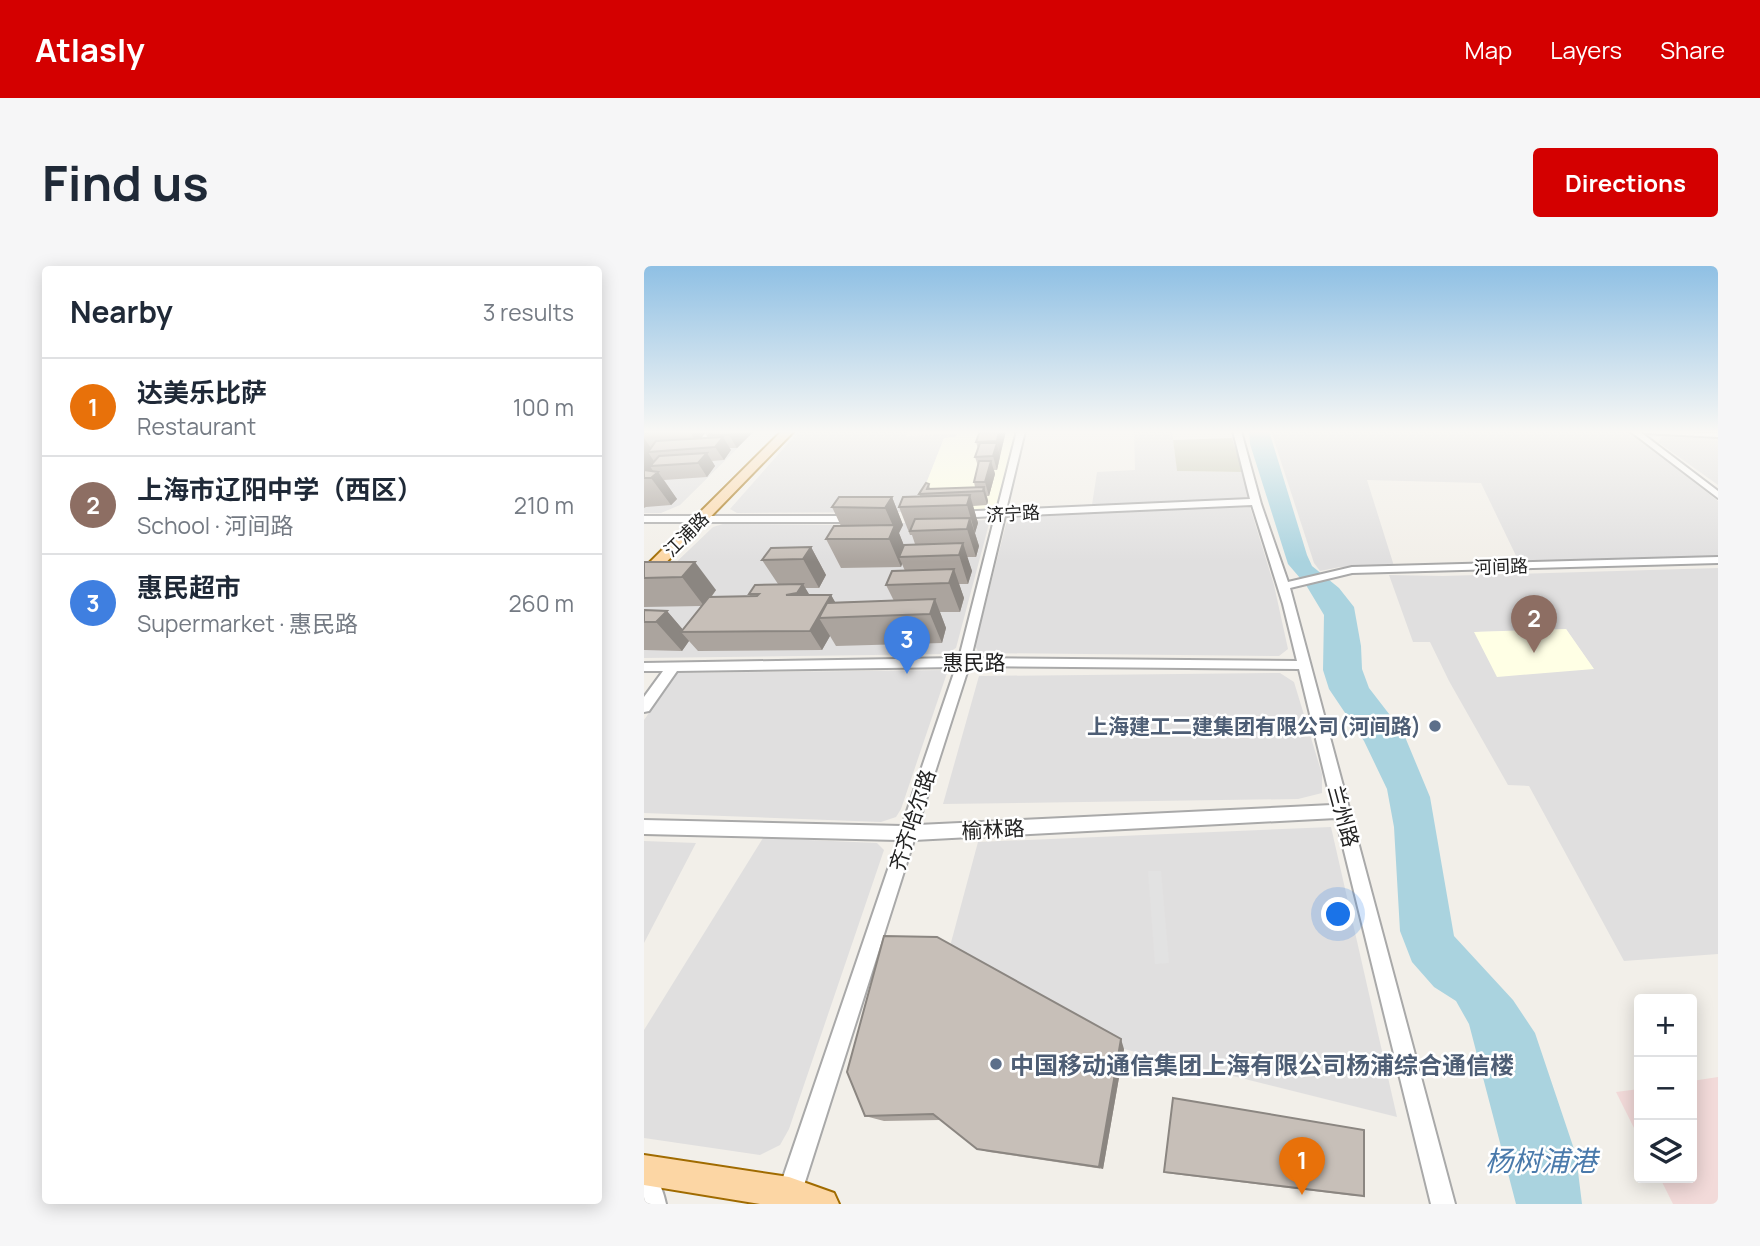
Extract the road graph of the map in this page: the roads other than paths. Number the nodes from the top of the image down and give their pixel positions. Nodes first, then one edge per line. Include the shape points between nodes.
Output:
1 (735, 475) edge
2 (742, 475) edge
3 (1010, 475) edge
4 (1249, 475) edge
5 (1691, 475) edge
6 (1718, 495) edge
7 (1256, 502) junction
8 (1001, 514) junction
9 (942, 516) edge
10 (867, 518) edge
11 (644, 519) edge
12 (694, 520) junction
13 (1718, 560) edge
14 (644, 562) edge
15 (644, 577) edge
16 (1285, 586) junction
17 (964, 662) junction
18 (1304, 664) junction
19 (674, 666) junction
20 (644, 667) edge
21 (644, 707) edge
22 (1342, 811) junction
23 (644, 827) edge
24 (908, 833) junction
25 (644, 1170) edge
26 (644, 1180) edge
27 (785, 1200) edge
28 (654, 1204) edge
29 (823, 1204) edge
30 (1443, 1204) edge

1 - 12 main road, 江浦路
2 - 12 main road, 江浦路
3 - 8 street, 齐齐哈尔路
4 - 7 street, 兰州路
5 - 6 street
7 - 8 street, 济宁路
7 - 16 street, 兰州路
8 - 9 street, 济宁路
8 - 17 street, 齐齐哈尔路
10 - 12 street
11 - 12 street
12 - 14 main road, 江浦路
12 - 15 main road, 江浦路
13 - 16 street, 河间路 via 1352,570
16 - 18 street, 兰州路
17 - 18 street, 惠民路
17 - 19 street, 惠民路
17 - 24 street, 齐齐哈尔路
18 - 22 street, 兰州路
19 - 20 street, 惠民路
19 - 21 street
22 - 24 street, 榆林路
22 - 30 street, 兰州路
23 - 24 street, 榆林路
24 - 27 street, 齐齐哈尔路
25 - 27 main road
26 - 28 street
27 - 29 main road

